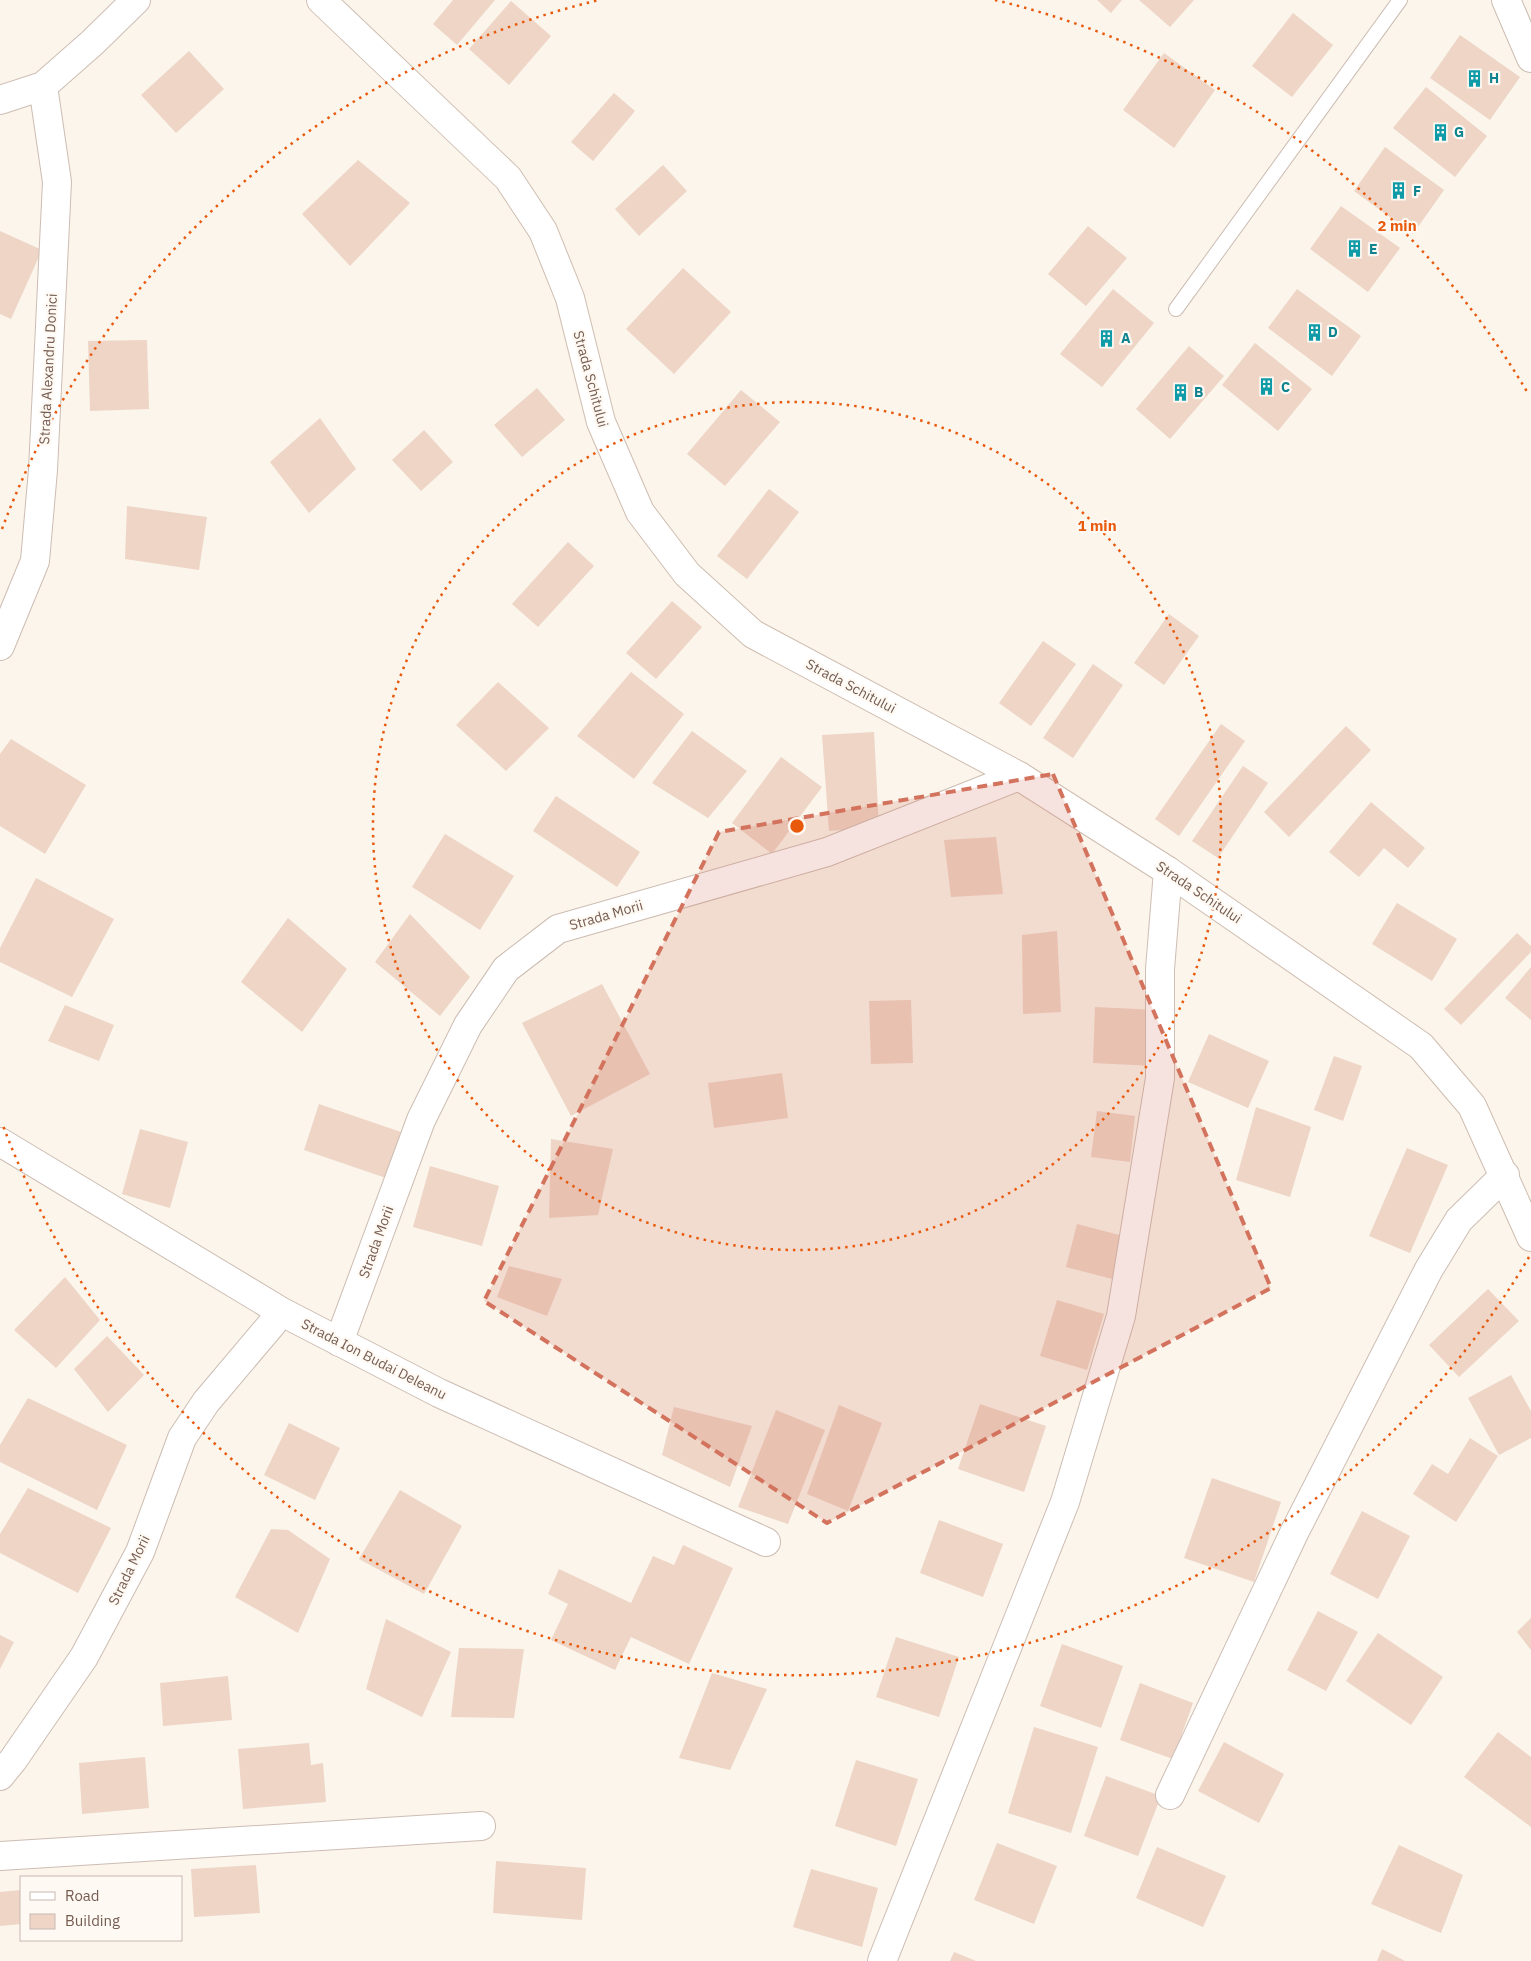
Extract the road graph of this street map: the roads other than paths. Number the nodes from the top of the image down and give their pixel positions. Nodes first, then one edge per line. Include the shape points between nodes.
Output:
1 (136, 0) edge
2 (321, 0) edge
3 (1400, 0) edge
4 (1506, 0) edge
5 (1531, 58) edge
6 (43, 86) junction
7 (0, 100) edge
8 (1176, 308) dead end
9 (0, 646) edge
10 (1019, 776) junction
11 (1168, 871) junction
12 (0, 1142) edge
13 (1505, 1174) junction
14 (1531, 1236) edge
15 (282, 1312) junction
16 (339, 1342) junction
17 (766, 1542) dead end
18 (0, 1776) edge
19 (1170, 1795) dead end
20 (481, 1826) dead end
21 (0, 1856) edge
22 (882, 1961) edge

1 - 6 street
2 - 10 street, Strada Schitului via 508,178 543,231 570,298 601,422 640,512 687,574 754,634
3 - 8 lane
4 - 5 street
6 - 7 street
6 - 9 street, Strada Alexandru Donici via 57,182 36,561
10 - 11 street, Strada Schitului
10 - 16 street, Strada Morii via 827,852 558,929 506,969 468,1025 421,1120
11 - 13 street, Strada Schitului via 1421,1046 1472,1106
11 - 22 street via 1160,969 1160,1078 1121,1316 1065,1502
12 - 15 street, Strada Ion Budai Deleanu
13 - 14 street, Strada Schitului
13 - 19 street via 1459,1220 1429,1269 1294,1533
15 - 16 street, Strada Ion Budai Deleanu
15 - 18 street, Strada Morii via 206,1402 182,1438 140,1552 84,1657
16 - 17 street, Strada Ion Budai Deleanu via 439,1393
20 - 21 street

